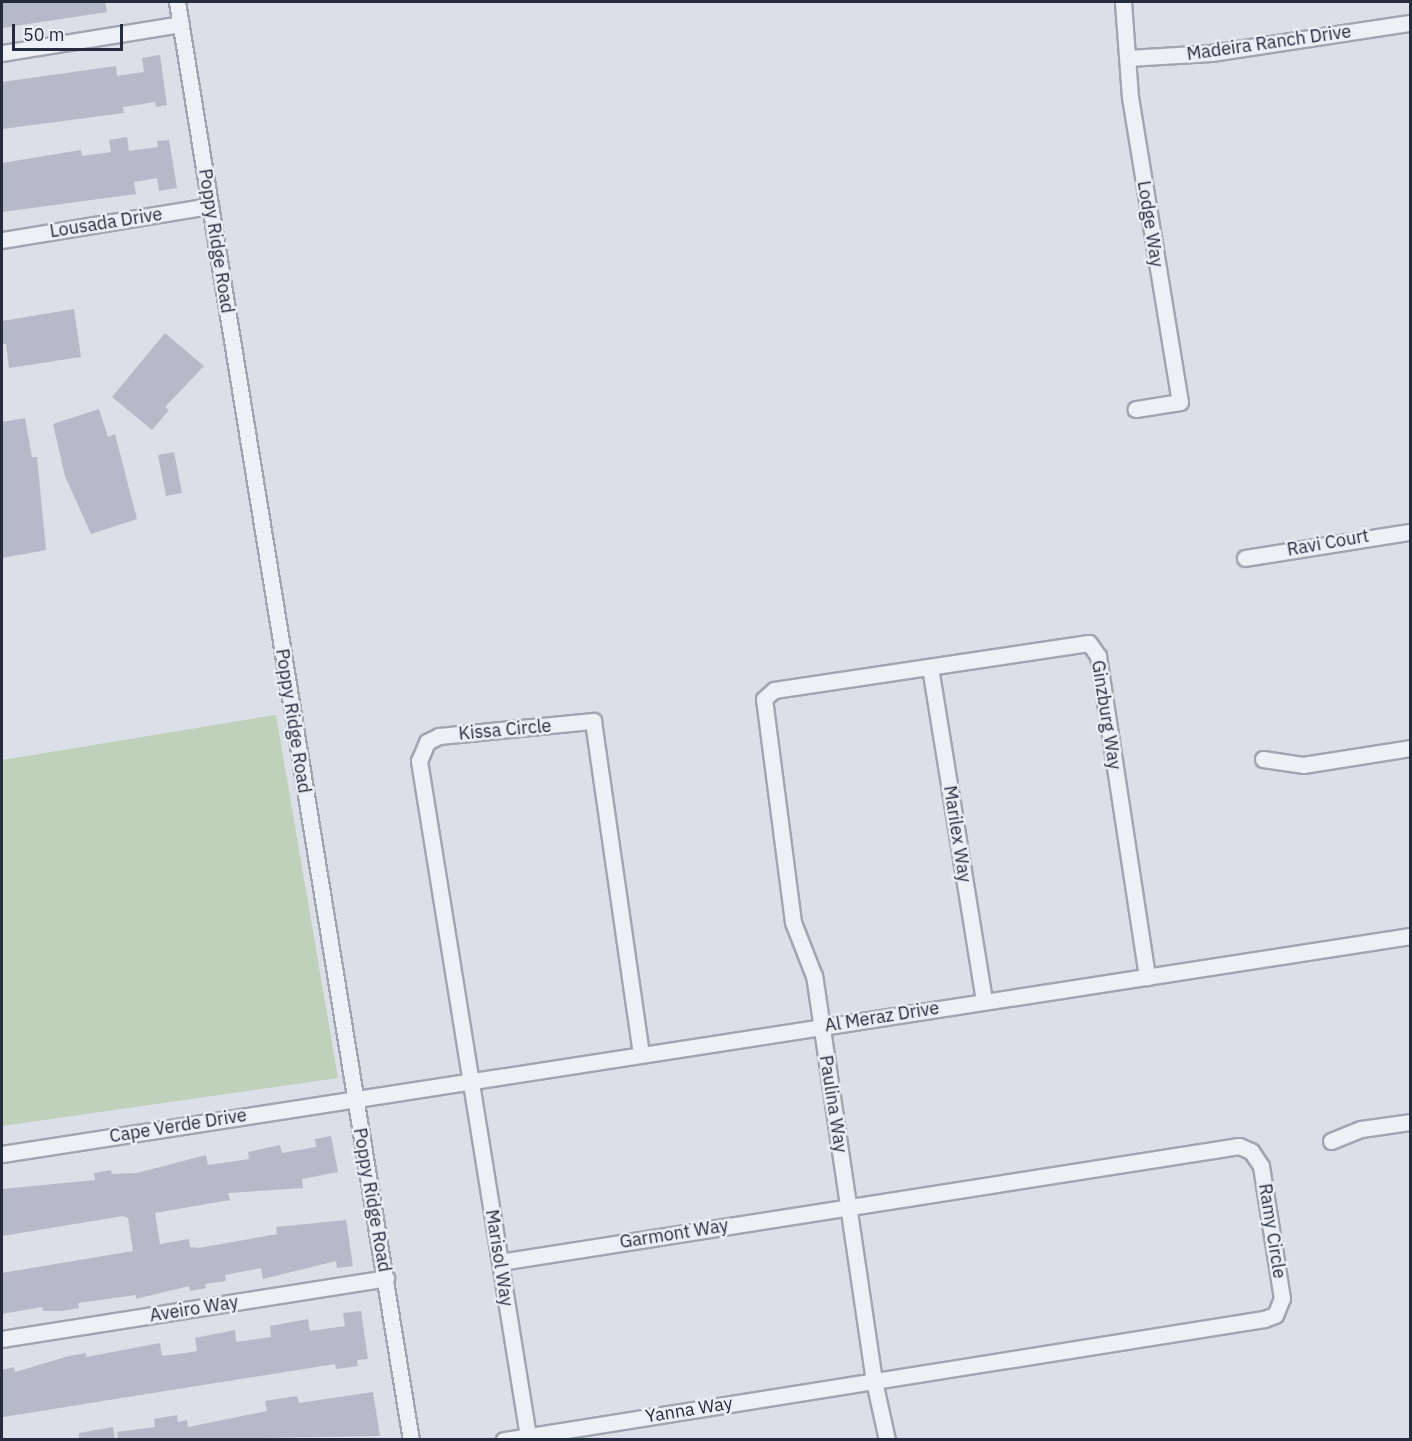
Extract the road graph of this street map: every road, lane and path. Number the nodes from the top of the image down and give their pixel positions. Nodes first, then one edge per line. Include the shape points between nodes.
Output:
1 (177, 2) edge
2 (1123, 2) edge
3 (181, 24) junction
4 (1410, 27) edge
5 (2, 53) edge
6 (1128, 58) junction
7 (210, 206) junction
8 (2, 240) edge
9 (1136, 410) dead end
10 (1410, 532) edge
11 (1245, 558) dead end
12 (930, 667) junction
13 (764, 699) joint
14 (1410, 748) edge
15 (1263, 759) dead end
16 (1410, 936) edge
17 (1147, 977) junction
18 (984, 1002) junction
19 (821, 1026) junction
20 (641, 1054) junction
21 (470, 1080) junction
22 (354, 1098) junction
23 (1410, 1122) edge
24 (1331, 1141) dead end
25 (2, 1154) edge
26 (848, 1206) junction
27 (500, 1262) junction
28 (386, 1278) junction
29 (2, 1339) edge
30 (874, 1381) junction
31 (528, 1436) junction
32 (411, 1440) edge
33 (504, 1440) edge
34 (887, 1440) edge

1 - 3 street, Poppy Ridge Road
2 - 6 street, Lodge Way
3 - 5 street
3 - 7 street, Poppy Ridge Road
4 - 6 street, Madeira Ranch Drive via 1211,53
6 - 9 street, Lodge Way via 1180,402
7 - 8 street, Lousada Drive
7 - 22 street, Poppy Ridge Road
10 - 11 street, Ravi Court
12 - 13 street, Ginzburg Way via 774,690
12 - 17 street, Ginzburg Way via 1089,643 1096,650
12 - 18 street, Marilex Way
13 - 19 street, Paulina Way via 793,922 814,976
14 - 15 street via 1304,765
16 - 17 street, Al Meraz Drive
17 - 18 street, Al Meraz Drive
18 - 19 street, Al Meraz Drive
19 - 20 street, Al Meraz Drive
19 - 26 street, Paulina Way
20 - 21 street, Al Meraz Drive
20 - 21 street, Kissa Circle via 593,721 439,736 422,747 419,761
21 - 22 street, Al Meraz Drive
21 - 27 street, Marisol Way
22 - 25 street, Cape Verde Drive
22 - 28 street, Poppy Ridge Road
23 - 24 street via 1361,1129
26 - 27 street, Garmont Way
26 - 30 street, Paulina Way
26 - 30 street, Ramy Circle via 1239,1146 1251,1151 1261,1166 1282,1298 1275,1315 1264,1320
27 - 31 street, Marisol Way
28 - 29 street, Aveiro Way
28 - 32 street, Poppy Ridge Road
30 - 31 street, Yanna Way
30 - 34 street, Paulina Way
31 - 33 street, Yanna Way

